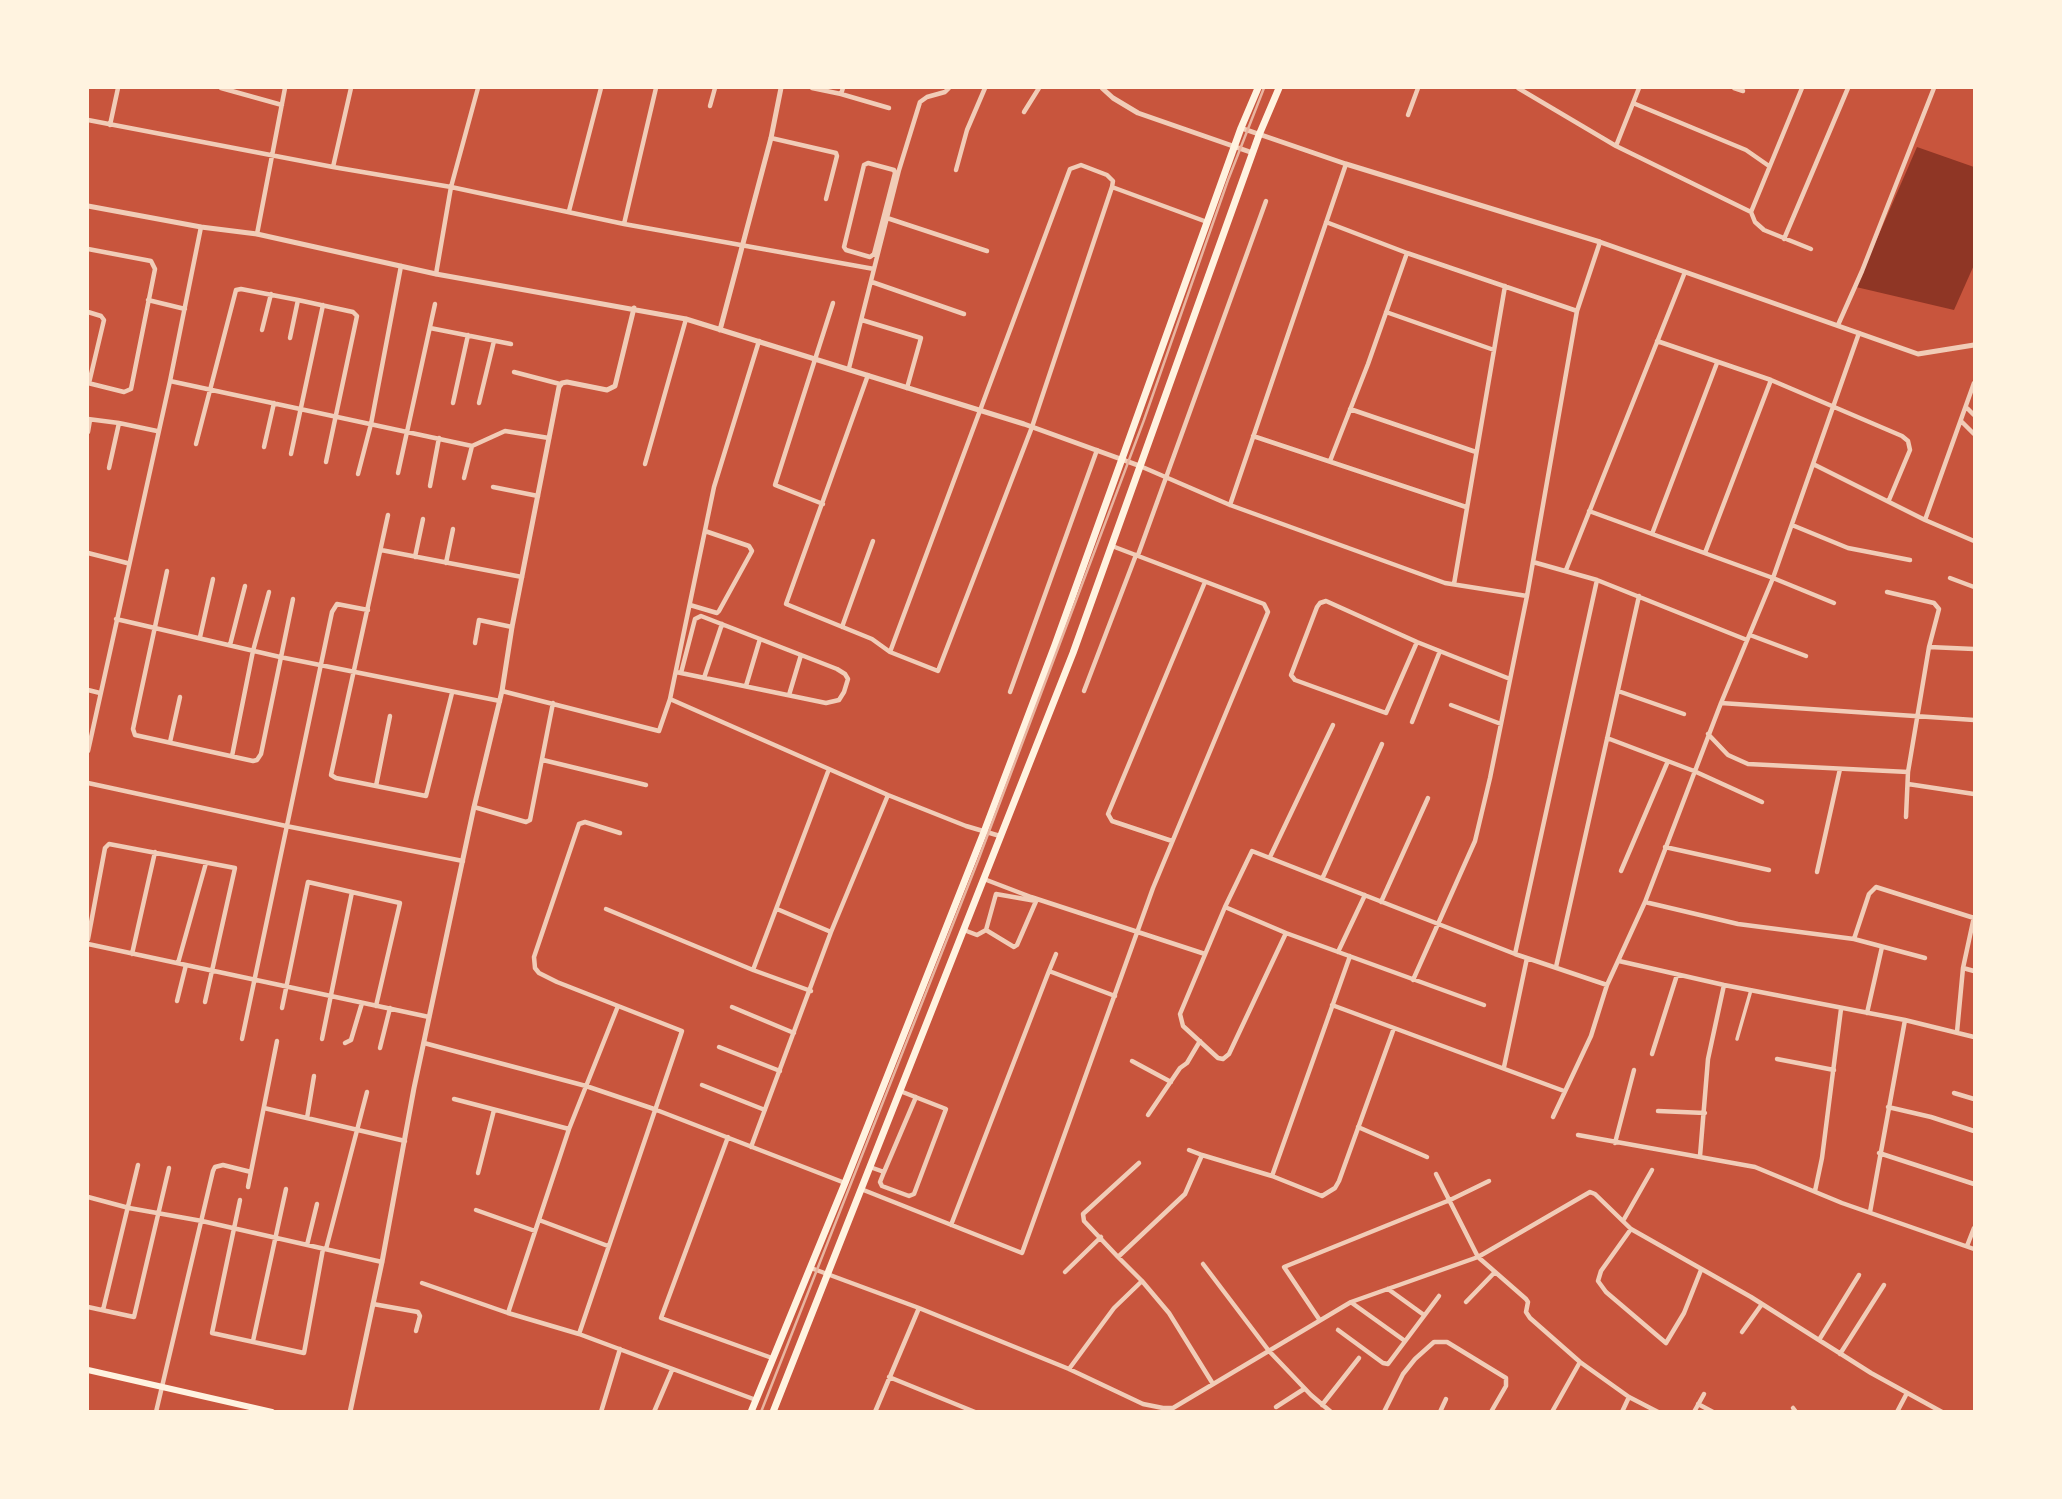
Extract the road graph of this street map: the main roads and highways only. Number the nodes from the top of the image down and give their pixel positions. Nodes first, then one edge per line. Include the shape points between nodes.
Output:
1 (1258, 88) edge
2 (1279, 88) edge
3 (88, 1370) edge
4 (272, 1412) edge
5 (751, 1412) edge
6 (773, 1412) edge

1 - 5 main road via 984,832
2 - 6 main road via 1073,653
3 - 4 main road

